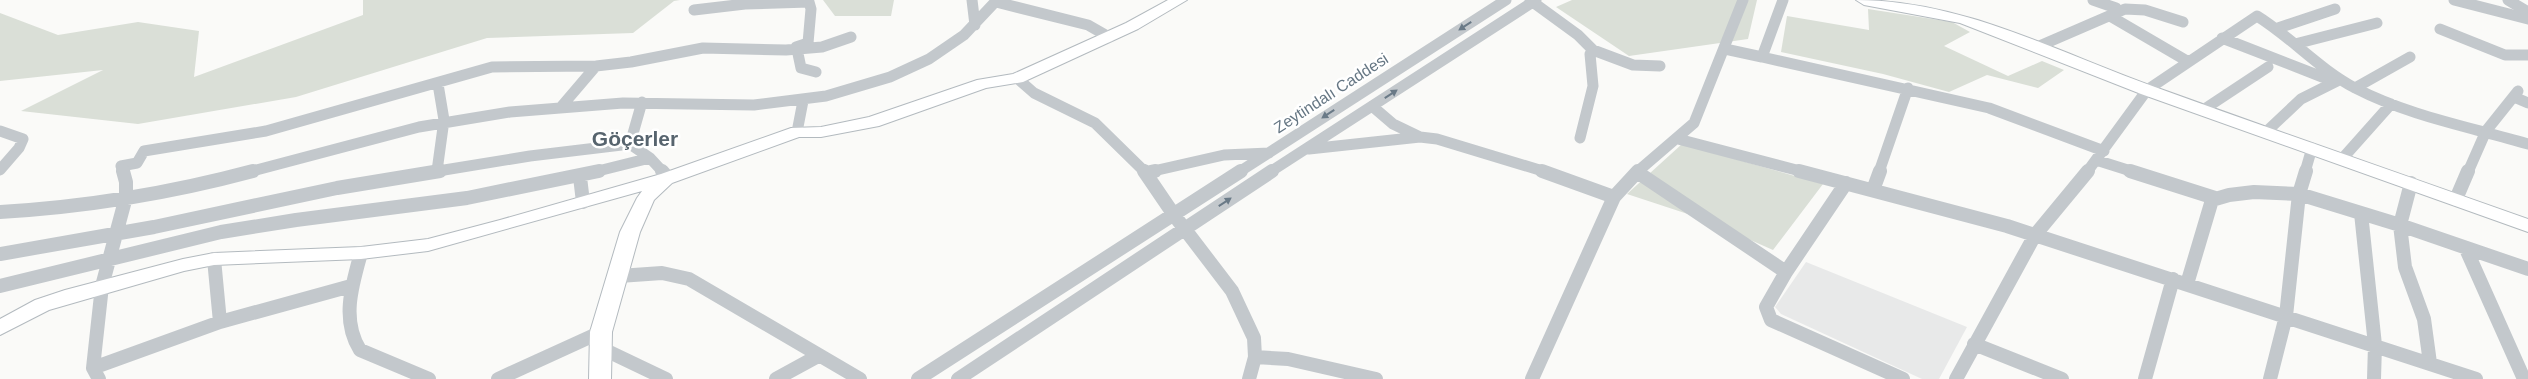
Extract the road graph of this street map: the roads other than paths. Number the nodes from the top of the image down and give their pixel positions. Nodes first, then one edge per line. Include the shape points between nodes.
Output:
1 (972, 0) edge
2 (1179, 0) edge
3 (1506, 0) edge
4 (1743, 0) edge
5 (1783, 0) edge
6 (1864, 0) edge
7 (2092, 0) edge
8 (2454, 0) edge
9 (2508, 0) edge
10 (997, 1) edge
11 (1533, 1) edge
12 (2335, 9) dead end
13 (694, 10) dead end
14 (2113, 12) junction
15 (2528, 12) edge
16 (2528, 19) edge
17 (2183, 22) dead end
18 (2377, 23) dead end
19 (975, 25) junction
20 (2278, 28) junction
21 (2440, 29) dead end
22 (851, 37) dead end
23 (1109, 37) junction
24 (2222, 38) junction
25 (2295, 44) junction
26 (2037, 47) junction
27 (791, 49) junction
28 (1594, 50) junction
29 (1725, 50) junction
30 (2528, 56) edge
31 (1762, 57) junction
32 (2410, 57) dead end
33 (2187, 61) junction
34 (596, 66) junction
35 (1660, 66) dead end
36 (2268, 67) dead end
37 (816, 72) dead end
38 (1017, 78) junction
39 (2338, 81) junction
40 (438, 84) junction
41 (1908, 88) junction
42 (2355, 88) junction
43 (2147, 90) junction
44 (803, 101) junction
45 (642, 102) junction
46 (2528, 103) edge
47 (2391, 104) junction
48 (1372, 106) junction
49 (561, 107) junction
50 (2203, 110) junction
51 (444, 120) junction
52 (0, 131) edge
53 (2486, 131) junction
54 (798, 132) junction
55 (2266, 132) junction
56 (1420, 137) junction
57 (1580, 138) dead end
58 (1678, 139) junction
59 (630, 144) junction
60 (2528, 144) edge
61 (2312, 148) junction
62 (1306, 149) junction
63 (1268, 153) junction
64 (2100, 155) junction
65 (650, 158) junction
66 (2342, 159) junction
67 (0, 170) edge
68 (437, 171) junction
69 (1637, 172) junction
70 (1146, 173) junction
71 (580, 177) junction
72 (668, 178) junction
73 (1846, 183) junction
74 (2411, 183) junction
75 (1873, 190) junction
76 (2299, 194) junction
77 (126, 197) junction
78 (1614, 197) junction
79 (2215, 198) junction
80 (2456, 199) junction
81 (583, 202) junction
82 (0, 212) edge
83 (2362, 213) junction
84 (1174, 215) junction
85 (2400, 225) junction
86 (2528, 226) edge
87 (1184, 228) junction
88 (117, 234) junction
89 (2035, 235) junction
90 (2466, 249) junction
91 (361, 253) junction
92 (0, 254) edge
93 (111, 258) junction
94 (214, 259) junction
95 (2528, 269) edge
96 (1786, 272) junction
97 (620, 276) junction
98 (2173, 279) junction
99 (2187, 284) junction
100 (0, 286) edge
101 (102, 286) junction
102 (351, 286) junction
103 (2286, 316) junction
104 (220, 322) junction
105 (0, 328) edge
106 (601, 340) junction
107 (1974, 344) junction
108 (2375, 345) junction
109 (818, 356) junction
110 (1255, 357) junction
111 (2430, 364) junction
112 (96, 373) edge
113 (429, 379) edge
114 (498, 379) edge
115 (600, 379) edge
116 (666, 379) edge
117 (776, 379) edge
118 (860, 379) edge
119 (918, 379) edge
120 (958, 379) edge
121 (1249, 379) edge
122 (1376, 379) edge
123 (1532, 379) edge
124 (1903, 379) edge
125 (1956, 379) edge
126 (2062, 379) edge
127 (2146, 379) edge
128 (2270, 379) edge
129 (2374, 379) edge
130 (2476, 379) edge
131 (2524, 379) edge

1 - 19 street
2 - 23 street
3 -> 63 street, Zeytindalı Caddesi
4 - 29 street
5 - 31 street
6 - 26 street via 1964,19
7 - 14 street
8 - 16 street
9 - 15 street
10 - 19 street
10 - 23 street via 1088,25
11 - 28 street
48 -> 11 street
12 - 20 street
13 - 27 street via 809,2 808,43
14 - 17 street via 2124,6 2134,6
14 - 26 street
14 - 33 street via 2155,44
18 - 25 street
19 - 44 street via 957,43 924,63 884,80
20 - 24 street via 2257,16
20 - 25 street
21 - 30 street via 2505,55
22 - 27 street via 822,47
23 - 38 street
24 - 33 street
24 - 39 street
25 - 39 street
26 - 43 street
27 - 34 street via 703,48
27 - 37 street via 801,68
28 - 35 street via 1633,65
28 - 57 street via 1590,54 1593,86
29 - 31 street
29 - 58 street via 1694,123
31 - 41 street
32 - 42 street
33 - 43 street
34 - 40 street via 492,67
34 - 49 street
36 - 50 street
38 - 54 street via 983,84 873,122 821,132
38 - 70 street via 1034,93 1095,123
39 - 42 street
39 - 55 street via 2301,99
40 - 51 street
40 - 77 street via 369,100 266,131 144,151 137,163 120,166 126,182
41 - 64 street via 1989,108
41 - 75 street
42 - 47 street
43 - 50 street
43 - 64 street
44 - 45 street via 750,105
44 - 54 street
45 - 49 street
45 - 59 street
46 - 53 street via 2516,94
47 - 53 street
47 - 66 street
48 - 56 street via 1393,124
48 - 62 street
49 - 51 street
50 - 55 street
51 - 68 street
51 - 77 street via 208,183
52 - 67 street via 23,139
53 - 60 street
53 - 80 street
54 - 72 street
55 - 61 street
56 - 62 street
56 - 78 street via 1462,145
58 - 69 street
58 - 73 street
59 - 65 street
59 - 68 street
61 - 66 street
61 - 76 street
62 - 63 street
87 -> 62 street
63 - 70 street via 1224,156
63 - 84 street, Zeytindalı Caddesi
64 - 79 street
64 - 89 street
65 - 71 street
65 - 72 street
66 - 74 street
68 - 88 street via 267,201
69 - 78 street
69 - 96 street
70 - 84 street
71 - 81 street
71 - 93 street via 428,204 296,220
72 - 81 street
72 - 97 street via 646,198 630,232
73 - 75 street
73 - 96 street
74 - 80 street
74 - 85 street
75 - 89 street
76 - 79 street via 2239,194
76 - 83 street
76 - 103 street
77 - 82 street via 72,206
77 - 88 street
78 - 123 street
79 - 99 street via 2210,203
80 - 86 street
81 - 91 street via 428,245
83 - 85 street
83 - 108 street
84 - 87 street
84 - 119 street, Zeytindalı Caddesi
85 - 90 street
85 - 111 street via 2405,267 2424,319
87 - 110 street via 1232,291 1254,338
87 - 120 street
88 - 92 street
88 - 93 street
89 - 98 street
89 - 107 street
90 - 95 street
90 - 131 street
91 - 94 street
91 - 102 street
93 - 100 street
93 - 101 street
94 - 101 street
94 - 104 street
96 - 124 street via 1766,307 1772,320
97 - 106 street
97 - 109 street via 662,273 689,279
98 - 99 street
98 - 127 street
99 - 103 street
101 - 105 street via 42,305
101 - 112 street
102 - 104 street
102 - 113 street via 349,333 352,342 360,350
103 - 108 street
103 - 128 street
104 - 112 street
106 - 114 street via 560,348
106 - 115 street
106 - 116 street
107 - 125 street
107 - 126 street
108 - 111 street
108 - 129 street
109 - 117 street
109 - 118 street
110 - 121 street
110 - 122 street via 1288,359
111 - 130 street

